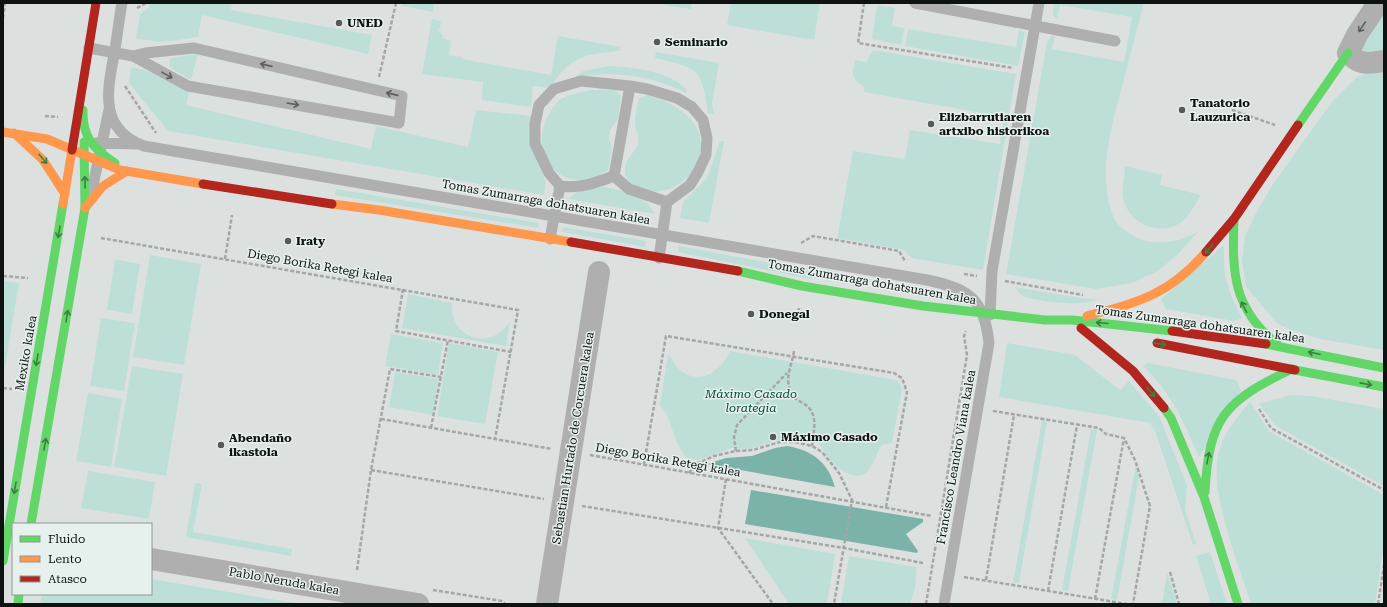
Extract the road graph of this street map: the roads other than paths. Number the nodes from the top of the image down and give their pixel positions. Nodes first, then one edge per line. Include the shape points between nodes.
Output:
1 (96, 3) edge
2 (122, 3) edge
3 (915, 3) edge
4 (1039, 3) edge
5 (1378, 3) edge
6 (1035, 25) junction
7 (1115, 41) dead end
8 (89, 48) junction
9 (114, 53) junction
10 (1348, 53) junction
11 (133, 56) junction
12 (1384, 61) edge
13 (630, 86) junction
14 (82, 88) junction
15 (109, 110) junction
16 (3, 132) edge
17 (14, 133) junction
18 (138, 144) junction
19 (89, 148) junction
20 (84, 157) junction
21 (127, 171) junction
22 (140, 173) junction
23 (614, 176) junction
24 (560, 186) junction
25 (65, 194) junction
26 (667, 202) junction
27 (88, 204) junction
28 (554, 217) junction
29 (1234, 219) junction
30 (662, 235) junction
31 (550, 239) junction
32 (659, 258) junction
33 (599, 272) dead end
34 (987, 314) junction
35 (1045, 320) junction
36 (1072, 320) junction
37 (1081, 328) junction
38 (1112, 334) dead end
39 (1151, 342) dead end
40 (1278, 346) junction
41 (1384, 368) edge
42 (1292, 369) junction
43 (1384, 387) edge
44 (1204, 497) junction
45 (31, 523) edge
46 (8, 538) edge
47 (152, 559) edge
48 (3, 561) edge
49 (418, 604) edge
50 (547, 604) edge
51 (944, 604) edge
52 (1238, 604) edge

1 - 8 main road
2 - 9 lane
3 - 6 lane
4 - 6 lane
5 -> 10 street
6 - 7 lane
6 - 34 lane
8 - 9 lane
8 - 14 main road
9 - 11 lane
9 - 15 lane via 107,96
10 - 12 street via 1356,61 1363,63
10 - 29 main road
11 -> 11 lane via 188,86 399,123 402,96 194,48 145,52
13 - 23 lane
13 - 24 lane via 581,81 554,89 539,105 535,124 535,144 549,173
13 - 26 lane via 677,98 692,107 703,120 707,138 706,155 690,185
14 - 19 main road, Mexiko kalea
14 - 19 main road, Tomas Zumarraga dohatsuaren kalea via 83,126
15 - 18 lane, Tomas Zumarraga dohatsuaren kalea via 117,127
15 - 19 lane
16 - 17 main road
17 - 19 main road
17 -> 25 main road via 47,164
18 - 19 lane
18 - 28 lane, Tomas Zumarraga dohatsuaren kalea
19 - 20 main road, Tomas Zumarraga dohatsuaren kalea
19 - 20 main road, Tomas Zumarraga dohatsuaren kalea
19 - 21 main road, Tomas Zumarraga dohatsuaren kalea
19 - 22 main road, Tomas Zumarraga dohatsuaren kalea via 113,162
19 - 25 main road, Mexiko kalea
19 - 27 lane
27 -> 20 main road
21 - 22 main road, Tomas Zumarraga dohatsuaren kalea
21 - 27 main road via 104,185
22 - 31 main road, Tomas Zumarraga dohatsuaren kalea
23 - 24 lane via 572,188
23 - 26 lane via 629,189
24 - 28 lane
25 -> 46 main road, Mexiko kalea
26 - 30 lane
45 -> 27 main road
28 - 30 lane, Tomas Zumarraga dohatsuaren kalea
28 - 31 lane
29 -> 36 main road via 1200,259 1166,289 1140,301
40 -> 29 main road via 1260,331 1241,302 1232,266
30 - 32 lane
30 - 34 lane, Tomas Zumarraga dohatsuaren kalea via 946,284 964,292
31 - 32 main road, Tomas Zumarraga dohatsuaren kalea
32 - 34 main road, Tomas Zumarraga dohatsuaren kalea via 744,272 802,286
33 - 50 street, Sebastian Hurtado de Corcuera kalea
34 - 35 main road, Tomas Zumarraga dohatsuaren kalea
34 - 51 lane, Francisco Leandro Viana kalea via 989,343
35 - 36 main road, Tomas Zumarraga dohatsuaren kalea
35 - 37 main road, Tomas Zumarraga dohatsuaren kalea
40 -> 36 main road, Tomas Zumarraga dohatsuaren kalea via 1128,325
37 - 38 main road, Tomas Zumarraga dohatsuaren kalea
37 -> 44 main road via 1133,371 1161,403 1171,418
39 -> 42 main road, Tomas Zumarraga dohatsuaren kalea
41 -> 40 main road, Tomas Zumarraga dohatsuaren kalea
42 -> 43 main road, Tomas Zumarraga dohatsuaren kalea
44 -> 42 main road via 1212,437 1218,424 1231,406 1247,392
44 - 52 main road
46 - 48 main road, Mexiko kalea
47 - 49 street, Pablo Neruda kalea

